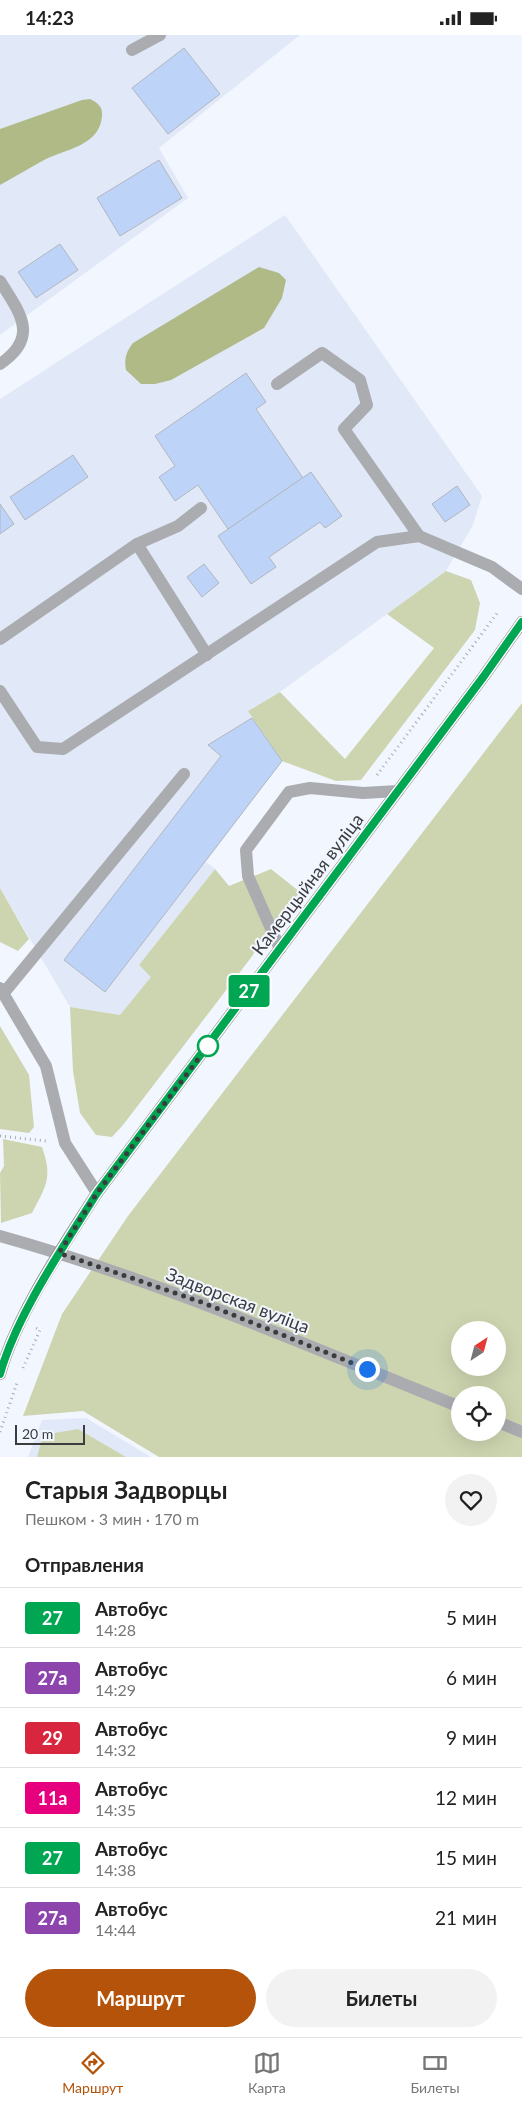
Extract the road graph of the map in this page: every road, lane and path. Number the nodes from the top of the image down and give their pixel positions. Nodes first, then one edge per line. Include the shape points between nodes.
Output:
1 (160, 35) edge
2 (132, 50) dead end
3 (0, 281) edge
4 (0, 364) edge
5 (277, 384) dead end
6 (201, 508) dead end
7 (419, 536) junction
8 (137, 544) junction
9 (522, 589) edge
10 (498, 612) dead end
11 (522, 622) edge
12 (0, 639) edge
13 (206, 655) junction
14 (0, 691) edge
15 (184, 774) dead end
16 (398, 791) junction
17 (363, 793) junction
18 (280, 949) junction
19 (2, 991) edge
20 (0, 1136) edge
21 (65, 1143) junction
22 (97, 1193) junction
23 (0, 1236) edge
24 (59, 1253) junction
25 (0, 1374) edge
26 (451, 1403) edge
27 (506, 1425) edge
28 (522, 1432) edge

1 - 2 street
3 - 4 street via 22,318 24,329 17,350
5 - 7 street via 322,353 360,380 366,405 344,429
6 - 8 street via 178,526
7 - 9 street via 492,567
7 - 13 street via 377,542
8 - 12 street
8 - 13 street
10 - 17 path
11 - 16 main road, Камерцыйная вуліца
13 - 14 street via 63,749 37,747
15 - 19 street
16 - 17 street
16 - 18 main road, Камерцыйная вуліца
17 - 18 street via 310,788 289,791 246,850 248,876
18 - 22 main road, Камерцыйная вуліца
19 - 21 street via 46,1066
20 - 21 path
21 - 22 street
22 - 24 main road, Камерцыйная вуліца
23 - 24 street, Задворская вуліца
24 - 25 main road, Камерцыйная вуліца via 22,1322
24 - 26 street, Задворская вуліца via 201,1302
27 - 28 street

